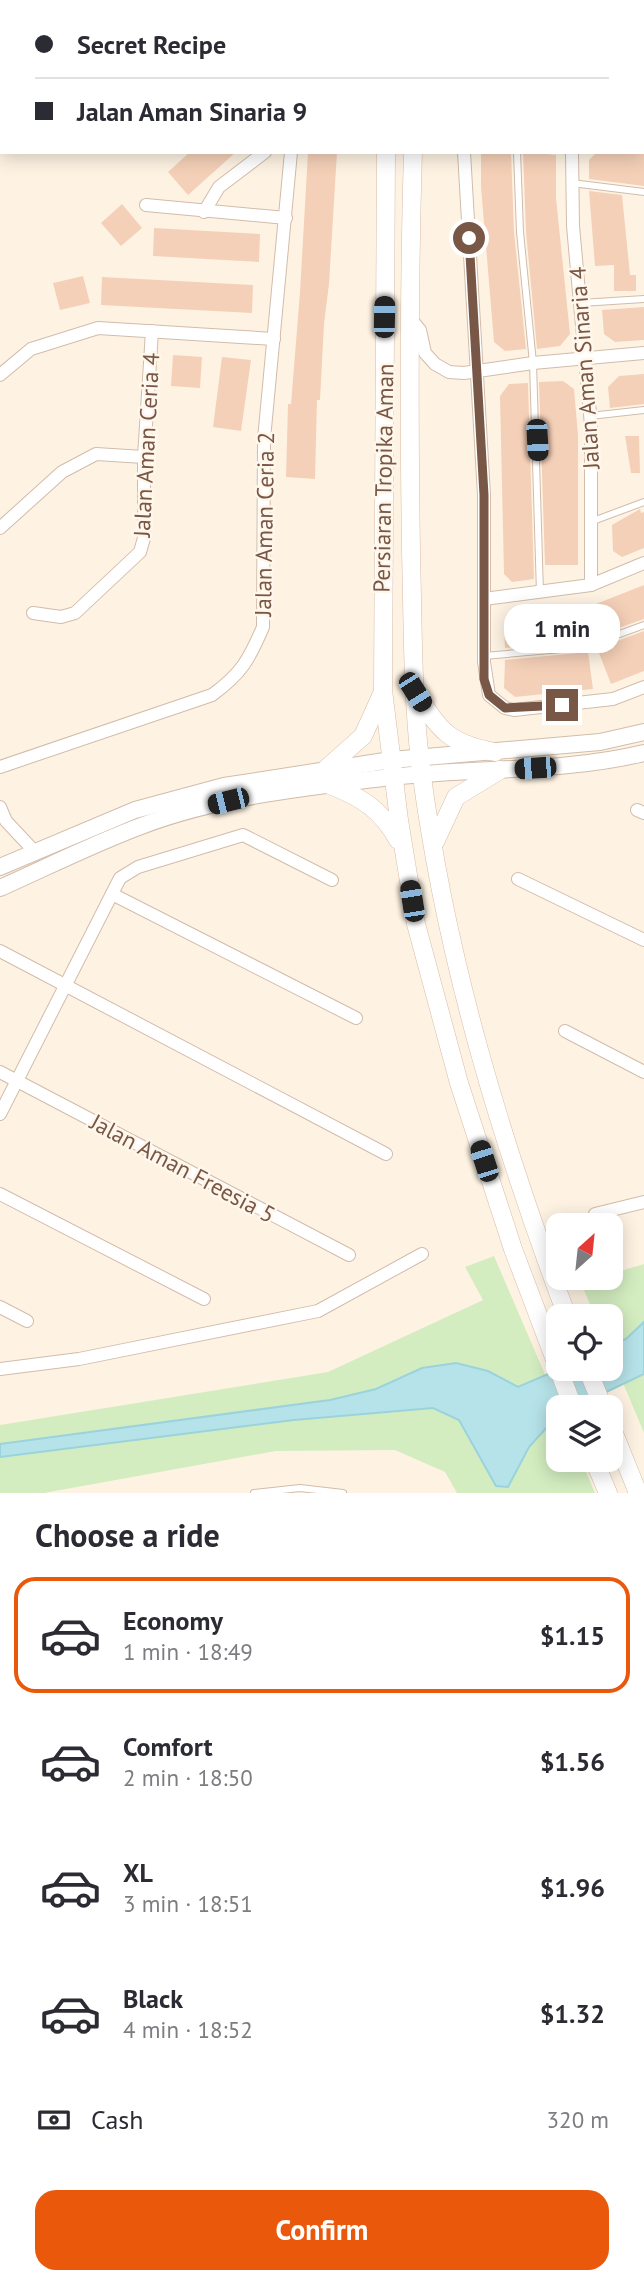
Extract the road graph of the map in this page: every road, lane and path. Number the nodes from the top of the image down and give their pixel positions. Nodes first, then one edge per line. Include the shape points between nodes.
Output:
1 (262, 154) edge
2 (290, 154) edge
3 (386, 154) edge
4 (413, 154) edge
5 (464, 154) edge
6 (517, 154) edge
7 (572, 154) edge
8 (572, 183) junction
9 (644, 192) edge
10 (146, 205) dead end
11 (204, 212) junction
12 (286, 218) junction
13 (644, 299) edge
14 (581, 303) junction
15 (410, 317) junction
16 (152, 331) junction
17 (274, 339) junction
18 (644, 353) edge
19 (586, 359) junction
20 (533, 363) junction
21 (479, 370) junction
22 (0, 374) edge
23 (644, 410) edge
24 (590, 416) junction
25 (144, 457) junction
26 (644, 502) edge
27 (593, 520) junction
28 (0, 528) edge
29 (644, 563) edge
30 (591, 584) junction
31 (540, 593) junction
32 (484, 599) junction
33 (33, 613) dead end
34 (644, 625) edge
35 (484, 659) junction
36 (644, 687) edge
37 (383, 690) junction
38 (415, 692) junction
39 (644, 732) edge
40 (495, 752) junction
41 (644, 753) edge
42 (0, 767) edge
43 (421, 767) junction
44 (392, 769) junction
45 (500, 770) junction
46 (328, 776) junction
47 (0, 807) edge
48 (435, 844) junction
49 (35, 852) junction
50 (405, 856) junction
51 (0, 867) edge
52 (518, 879) dead end
53 (331, 880) dead end
54 (0, 888) edge
55 (111, 894) junction
56 (644, 940) edge
57 (0, 951) edge
58 (66, 985) junction
59 (356, 1018) dead end
60 (565, 1031) dead end
61 (0, 1072) edge
62 (644, 1072) edge
63 (18, 1082) junction
64 (0, 1114) edge
65 (386, 1154) dead end
66 (0, 1194) edge
67 (644, 1202) edge
68 (599, 1213) edge
69 (349, 1255) dead end
70 (422, 1255) dead end
71 (204, 1299) dead end
72 (562, 1304) edge
73 (0, 1307) edge
74 (27, 1321) dead end
75 (0, 1370) edge
76 (568, 1395) edge
77 (623, 1454) edge
78 (599, 1472) edge
79 (639, 1491) edge
80 (341, 1492) edge
81 (254, 1493) edge
82 (608, 1493) edge

1 - 11 street via 219,187
2 - 12 street, Jalan Aman Ceria 2
3 - 37 main road, Persiaran Tropika Aman
4 - 15 main road, Persiaran Tropika Aman
5 - 21 street
6 - 20 lane
7 - 8 street, Jalan Aman Sinaria 4
8 - 9 lane
8 - 14 street, Jalan Aman Sinaria 4
10 - 11 street
11 - 12 street
12 - 17 street, Jalan Aman Ceria 2
13 - 14 lane
14 - 19 street, Jalan Aman Sinaria 4
15 - 21 street via 420,330 425,353 435,364 449,372
15 - 38 main road, Persiaran Tropika Aman
16 - 17 street
16 - 22 street via 98,328 31,349
16 - 25 street, Jalan Aman Ceria 4
17 - 42 street, Jalan Aman Ceria 2 via 264,439 263,627 243,669 212,695 186,706
18 - 19 street
19 - 20 street
19 - 24 street, Jalan Aman Sinaria 4
20 - 21 street
20 - 31 lane
21 - 32 street
23 - 24 lane
24 - 27 street, Jalan Aman Sinaria 4
25 - 28 street via 96,454 62,472
25 - 33 street, Jalan Aman Ceria 4 via 140,552 75,613 61,617
26 - 27 lane
27 - 30 street, Jalan Aman Sinaria 4
29 - 30 street
30 - 31 street
31 - 32 street
32 - 35 street
34 - 35 lane via 584,647
35 - 36 street via 489,695 514,710 613,699
37 - 44 main road, Persiaran Tropika Aman
37 - 46 main road via 363,736
38 - 40 main road via 444,733 463,746
38 - 43 main road, Persiaran Tropika Aman
39 - 40 street via 600,743
40 - 43 street
41 - 45 street
43 - 44 street
43 - 45 street
43 - 48 main road, Persiaran Tropika Aman
44 - 46 street
44 - 50 main road, Persiaran Tropika Aman
45 - 48 main road via 457,797
46 - 49 street via 237,783 176,798
46 - 50 main road via 382,816
46 - 54 street via 141,825
47 - 49 street via 6,821
48 - 72 main road, Persiaran Tropika Aman via 447,922 484,1075
49 - 51 street
50 - 76 main road, Persiaran Tropika Aman via 416,924 459,1083 505,1226
52 - 56 street
53 - 55 street via 243,835 138,867 120,878
55 - 58 street
55 - 59 street
57 - 58 street
58 - 63 street
58 - 65 street
60 - 62 street
61 - 63 street, Jalan Aman Freesia 5
63 - 64 street
63 - 69 street, Jalan Aman Freesia 5
66 - 71 street
67 - 68 street
70 - 75 street via 318,1311 79,1359
73 - 74 street
77 - 79 main road
78 - 82 main road
80 - 81 lane via 300,1488

